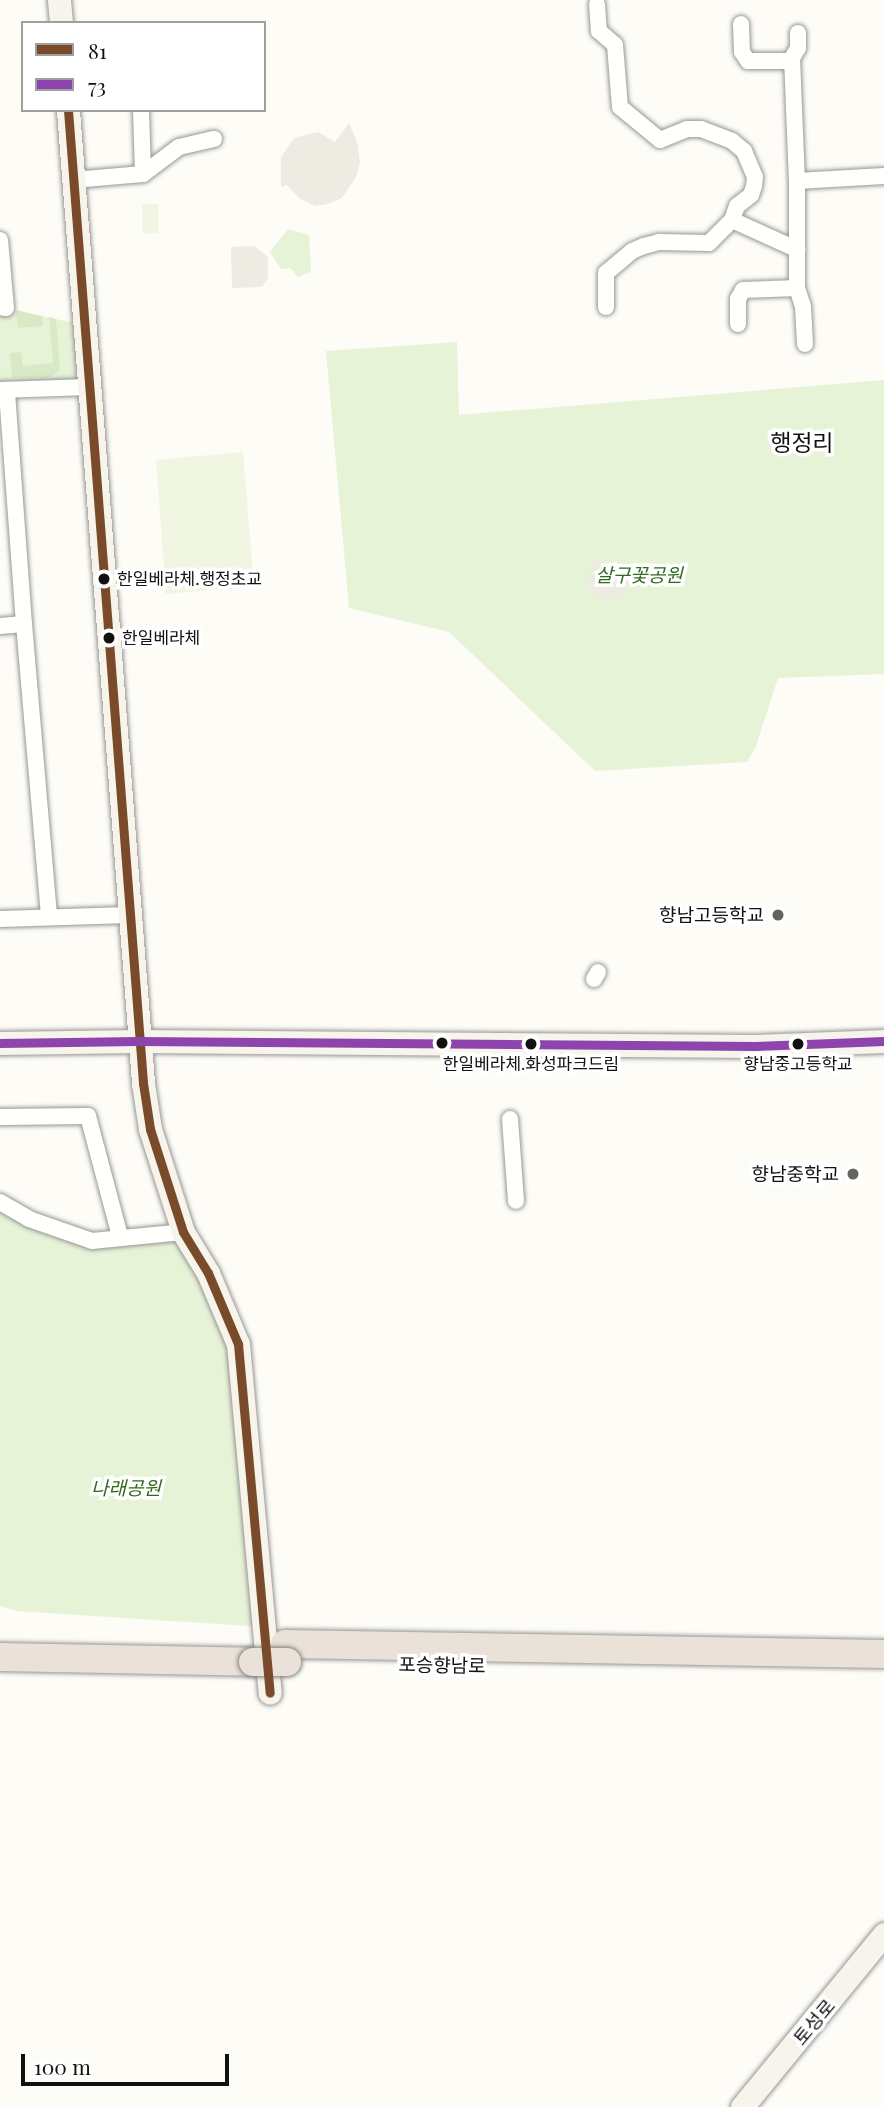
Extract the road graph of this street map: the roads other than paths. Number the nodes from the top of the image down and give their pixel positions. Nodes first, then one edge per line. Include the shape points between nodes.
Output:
1 (60, 0) edge
2 (597, 4) dead end
3 (61, 21) edge
4 (741, 24) dead end
5 (798, 33) dead end
6 (792, 61) junction
7 (68, 112) edge
8 (141, 112) edge
9 (214, 139) dead end
10 (143, 174) junction
11 (884, 176) edge
12 (73, 180) junction
13 (797, 181) junction
14 (732, 220) junction
15 (0, 240) edge
16 (798, 250) junction
17 (797, 288) junction
18 (0, 307) edge
19 (606, 307) dead end
20 (738, 324) dead end
21 (805, 344) dead end
22 (88, 387) junction
23 (3, 391) edge
24 (24, 624) junction
25 (0, 626) edge
26 (129, 915) junction
27 (49, 917) junction
28 (0, 919) edge
29 (138, 1041) junction
30 (884, 1041) edge
31 (0, 1043) edge
32 (0, 1117) edge
33 (510, 1119) dead end
34 (516, 1201) dead end
35 (0, 1202) edge
36 (183, 1232) junction
37 (120, 1236) junction
38 (0, 1639) edge
39 (253, 1653) junction
40 (286, 1653) junction
41 (884, 1654) edge
42 (0, 1657) edge
43 (884, 1672) edge
44 (270, 1693) dead end
45 (884, 1934) edge
46 (742, 2107) edge

1 - 3 street
2 - 14 street via 599,31 615,45 620,107 660,140 687,129 701,129 744,151 754,186
4 - 6 street via 748,61
5 - 6 street
6 - 13 street
7 - 12 street
8 - 10 street
9 - 10 street via 179,146
10 - 12 street
11 - 13 street
12 - 22 street
13 - 16 street
14 - 16 street
14 - 19 street via 709,243 659,242 632,251 606,273
15 - 18 street via 6,308
16 - 17 street
17 - 20 street via 743,290 738,299
17 - 21 street
22 - 23 street
22 - 26 street
23 - 24 street
24 - 25 street
24 - 27 street
26 - 27 street
26 - 29 street
27 - 28 street
29 - 30 street via 755,1046
29 - 31 street
29 - 36 street via 150,1129
32 - 37 street via 88,1116
33 - 34 street
35 - 37 street via 29,1219 92,1241
36 - 37 street
36 - 44 street via 208,1273 238,1344
38 - 39 highway, 포승향남로
39 - 40 highway, 포승향남로
39 - 42 highway, 포승향남로
40 - 41 highway, 포승향남로
40 - 43 highway, 포승향남로
45 - 46 street, 토성로

